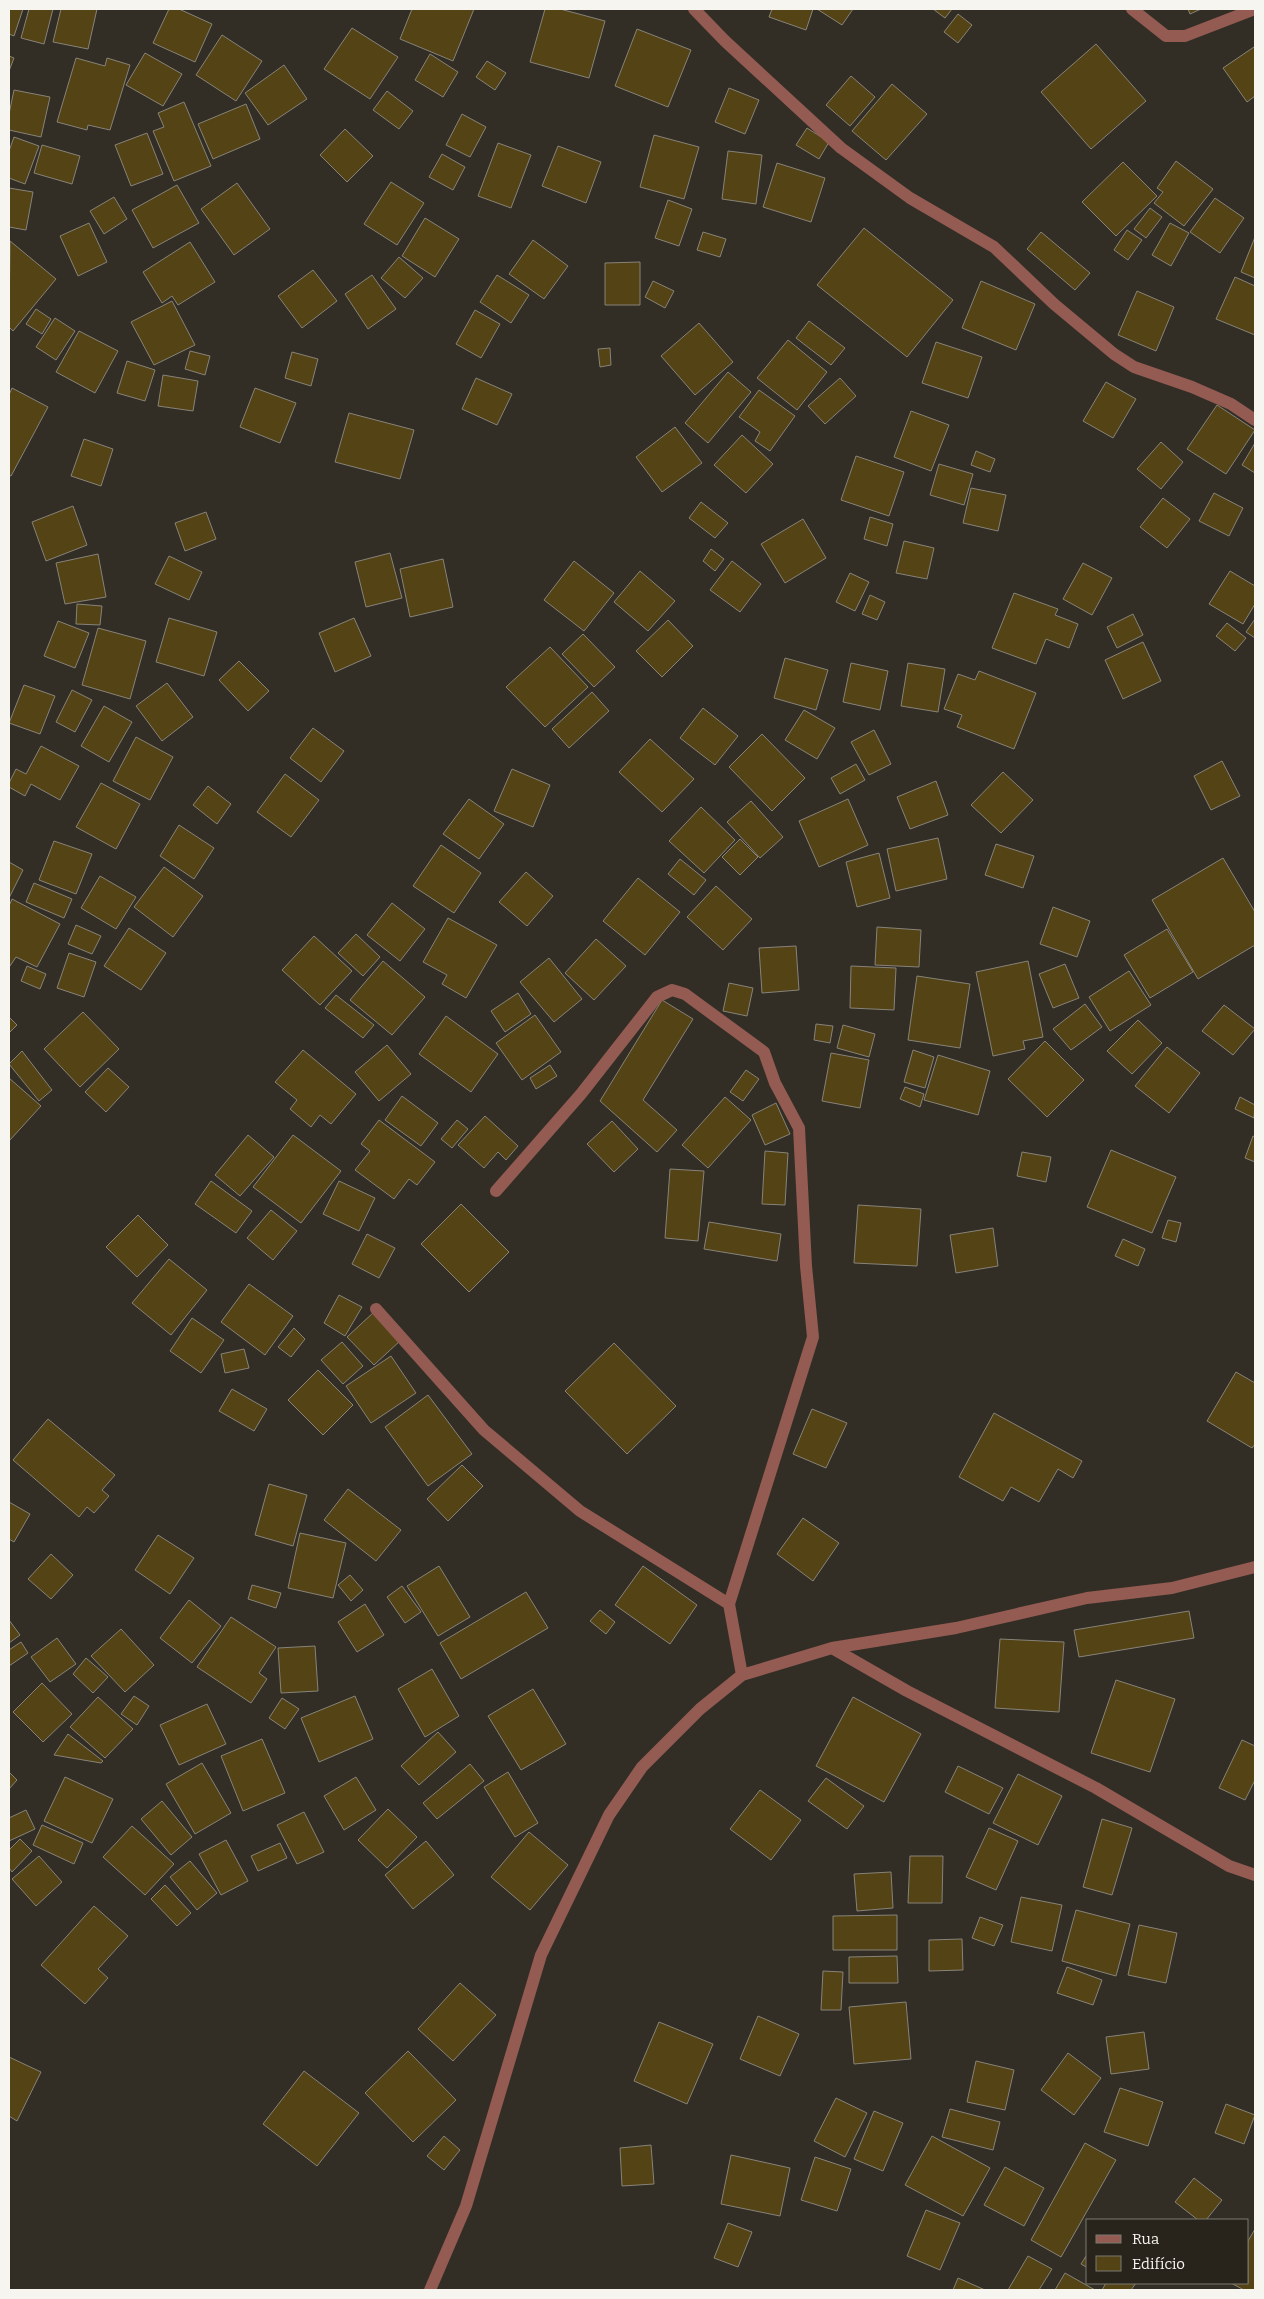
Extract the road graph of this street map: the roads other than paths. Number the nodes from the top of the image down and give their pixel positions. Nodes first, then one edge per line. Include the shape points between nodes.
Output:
1 (694, 9) edge
2 (1132, 9) edge
3 (1255, 9) edge
4 (1255, 420) edge
5 (496, 1190) dead end
6 (376, 1308) dead end
7 (1255, 1567) edge
8 (729, 1604) junction
9 (832, 1648) junction
10 (742, 1675) junction
11 (1255, 1875) edge
12 (430, 2290) edge

1 - 4 street via 841,148 910,198 994,247 1054,304 1114,354 1134,367 1230,404
2 - 3 street via 1166,36 1185,36
5 - 8 street via 581,1094 657,997 672,990 685,994 764,1052 799,1128 813,1337
6 - 8 street via 484,1430 580,1511
7 - 9 street via 1172,1588 1086,1598 956,1628
8 - 10 street
9 - 10 street
9 - 11 street via 907,1691 1096,1788 1228,1866
10 - 12 street via 700,1709 642,1767 610,1815 541,1955 466,2206

